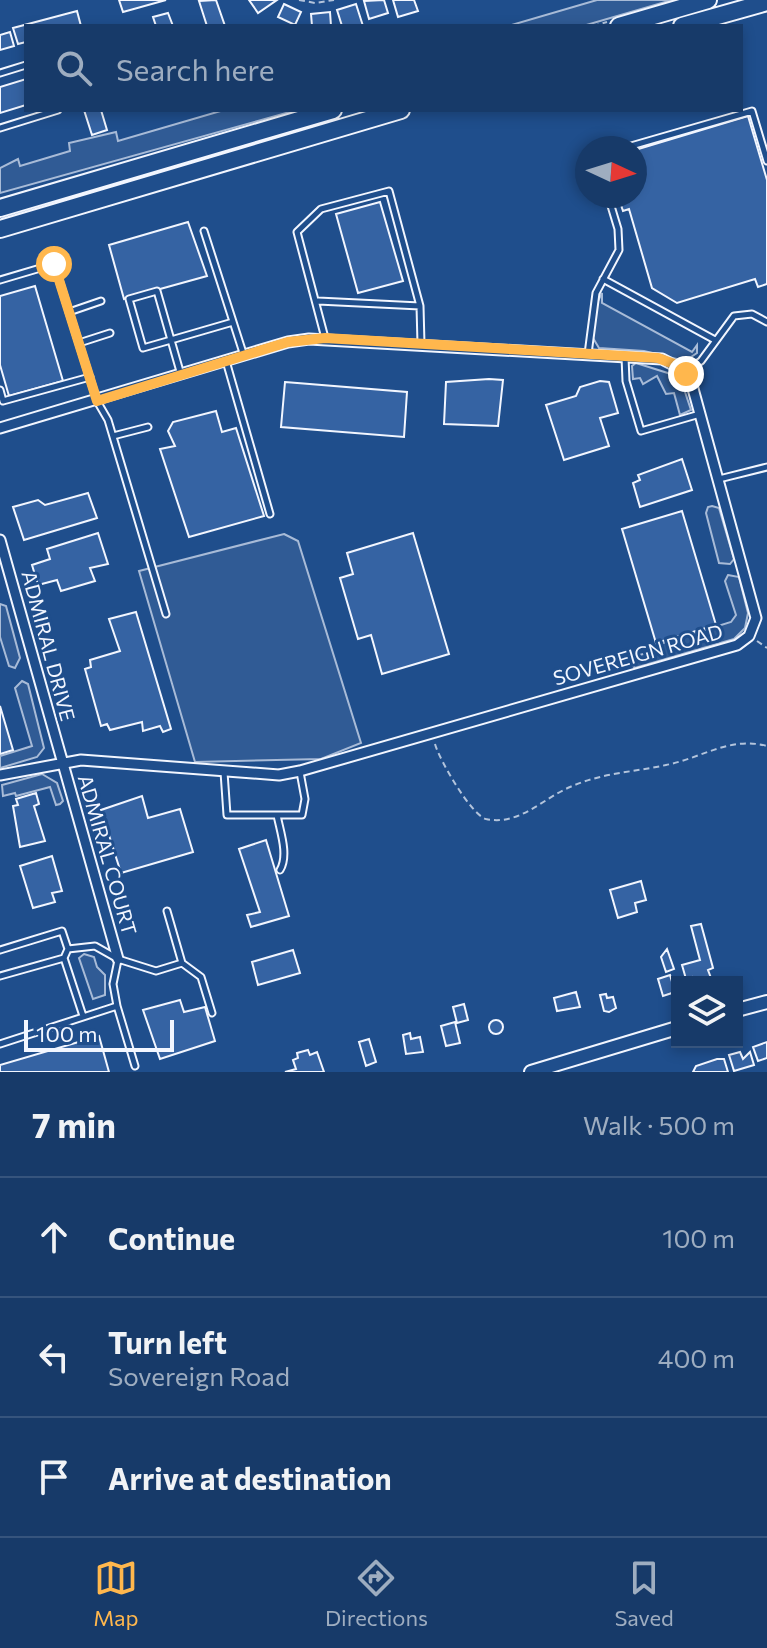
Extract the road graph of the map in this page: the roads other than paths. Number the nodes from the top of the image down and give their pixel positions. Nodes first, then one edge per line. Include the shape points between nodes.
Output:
1 (708, 0) edge
2 (767, 2) edge
3 (626, 24) edge
4 (689, 24) edge
5 (24, 66) edge
6 (0, 73) edge
7 (52, 112) edge
8 (326, 112) edge
9 (394, 112) edge
10 (0, 128) edge
11 (647, 141) edge
12 (767, 161) edge
13 (0, 208) edge
14 (611, 208) edge
15 (0, 229) edge
16 (204, 231) dead end
17 (603, 279) junction
18 (0, 280) edge
19 (101, 301) dead end
20 (317, 301) junction
21 (420, 306) junction
22 (69, 312) junction
23 (767, 321) edge
24 (233, 322) junction
25 (110, 333) dead end
26 (325, 338) junction
27 (171, 340) junction
28 (715, 340) junction
29 (79, 343) junction
30 (421, 344) junction
31 (588, 354) junction
32 (244, 356) junction
33 (625, 356) junction
34 (226, 361) junction
35 (684, 373) junction
36 (181, 375) junction
37 (90, 377) junction
38 (0, 390) edge
39 (97, 401) junction
40 (700, 414) junction
41 (148, 427) dead end
42 (0, 428) edge
43 (113, 436) junction
44 (767, 467) edge
45 (719, 479) junction
46 (270, 514) dead end
47 (0, 540) edge
48 (166, 614) dead end
49 (61, 762) junction
50 (224, 771) junction
51 (300, 771) junction
52 (0, 775) edge
53 (277, 815) junction
54 (280, 870) dead end
55 (167, 911) dead end
56 (68, 949) junction
57 (0, 950) edge
58 (64, 958) junction
59 (118, 959) junction
60 (182, 963) junction
61 (0, 976) edge
62 (767, 1002) edge
63 (117, 1006) junction
64 (743, 1008) edge
65 (212, 1013) dead end
66 (83, 1016) junction
67 (671, 1030) edge
68 (0, 1044) edge
69 (135, 1066) dead end
70 (531, 1072) edge

1 - 3 highway
2 - 4 highway
5 - 6 lane
7 - 10 lane
8 - 13 highway
9 - 15 highway
11 - 12 lane via 752,111
14 - 17 lane via 620,240
16 - 24 lane
17 - 28 lane
17 - 31 lane via 591,312
18 - 22 lane via 54,264
19 - 22 lane
20 - 21 lane
20 - 21 lane via 297,232 321,209 389,191
20 - 26 lane
21 - 30 lane
22 - 29 lane
23 - 28 lane via 740,314
24 - 27 lane
24 - 32 lane
25 - 29 lane
26 - 30 street
26 - 32 street via 288,342
27 - 27 lane via 157,291 129,299 143,348
27 - 36 lane
28 - 35 lane via 701,361
29 - 37 lane
30 - 31 street
31 - 33 street
32 - 34 street
33 - 35 street via 662,359
33 - 40 lane via 626,381 641,431
34 - 36 street
34 - 46 lane
35 - 40 street, SOVEREIGN ROAD
36 - 39 street
37 - 38 lane via 3,401
37 - 39 lane
39 - 42 street
39 - 43 lane
40 - 45 street, SOVEREIGN ROAD
41 - 43 lane
43 - 48 lane
44 - 45 lane
45 - 51 street, SOVEREIGN ROAD via 756,613 749,636 734,646
47 - 49 street, ADMIRAL DRIVE
49 - 50 street, SOVEREIGN ROAD
49 - 52 street, SOVEREIGN ROAD
49 - 59 street, ADMIRAL COURT
50 - 51 street, SOVEREIGN ROAD
50 - 53 lane via 227,815
51 - 53 lane via 302,815
53 - 54 lane via 284,865
55 - 60 lane
56 - 57 lane via 62,931
56 - 58 lane
56 - 59 lane via 95,946
58 - 61 lane
58 - 66 lane
59 - 60 lane via 156,971
59 - 63 lane via 113,984
60 - 65 lane via 201,977
62 - 64 street
63 - 66 lane
63 - 69 lane
66 - 68 lane
67 - 70 street

